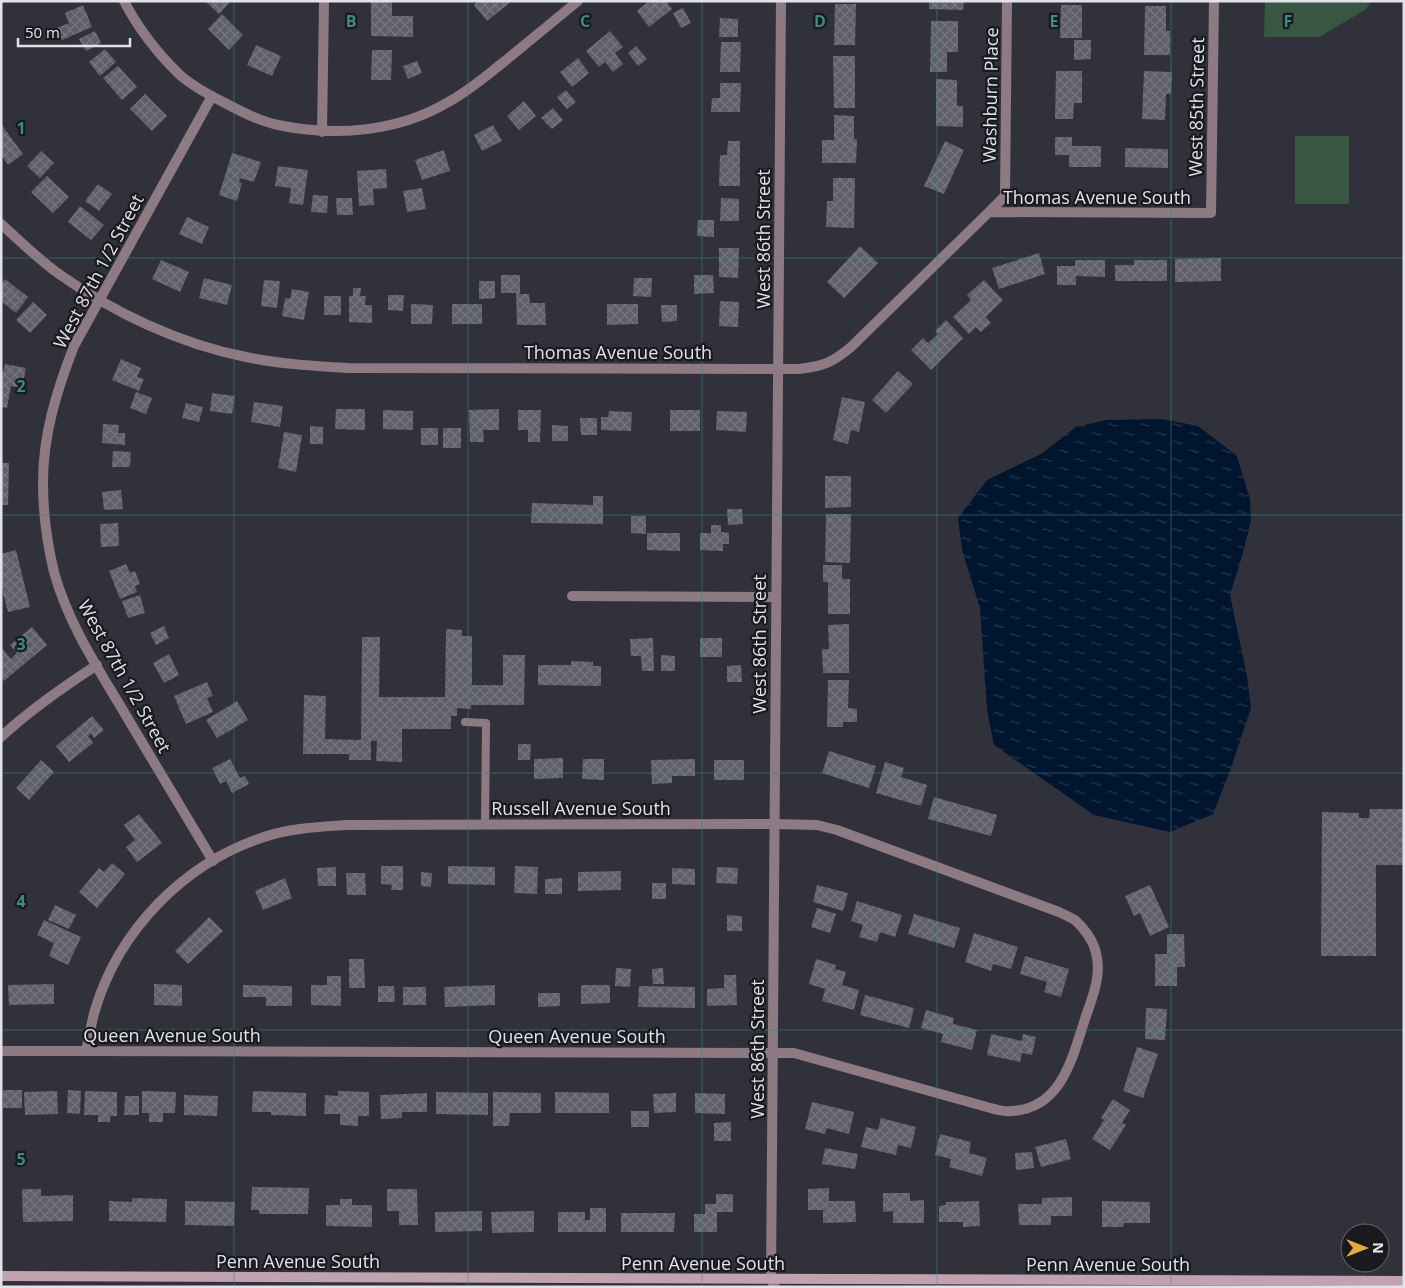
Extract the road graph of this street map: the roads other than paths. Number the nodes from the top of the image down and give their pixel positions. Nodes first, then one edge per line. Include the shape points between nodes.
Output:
1 (124, 1) edge
2 (324, 1) edge
3 (578, 1) edge
4 (781, 1) edge
5 (1007, 1) edge
6 (1214, 1) edge
7 (212, 96) junction
8 (322, 132) junction
9 (989, 212) junction
10 (1211, 213) joint
11 (1, 224) edge
12 (100, 300) junction
13 (778, 369) junction
14 (572, 596) dead end
15 (776, 597) junction
16 (97, 665) junction
17 (465, 722) dead end
18 (1, 737) edge
19 (485, 824) junction
20 (775, 824) junction
21 (213, 861) junction
22 (1087, 1013) joint
23 (1, 1051) edge
24 (86, 1051) junction
25 (773, 1053) junction
26 (1, 1276) edge
27 (1404, 1281) edge
28 (773, 1283) edge
29 (1197, 1284) edge

1 - 7 street via 158,52 183,77
2 - 8 street
3 - 8 street via 450,102 417,117 384,126 348,132
4 - 13 street, West 86th Street
5 - 9 street, Washburn Place via 1005,196
6 - 10 street, West 85th Street
7 - 8 street via 277,125
7 - 12 street, West 87th 1/2 Street
9 - 10 street, Thomas Avenue South
9 - 13 street, Thomas Avenue South via 836,360 799,369
11 - 12 street, Thomas Avenue South via 58,274
12 - 13 street, Thomas Avenue South via 146,324 194,343 244,357 296,365
12 - 16 street, West 87th 1/2 Street via 74,346 58,390 47,434 43,481 46,527 54,572 71,616
13 - 15 street, West 86th Street
14 - 15 street
15 - 20 street, West 86th Street
16 - 18 street via 64,686
16 - 21 street, West 87th 1/2 Street
17 - 19 lane via 486,723
19 - 20 street, Russell Avenue South
19 - 21 street, Russell Avenue South via 305,828 264,837
20 - 22 street, Russell Avenue South via 817,825 837,830 1075,920 1088,935 1096,952 1098,971
20 - 25 street, West 86th Street
21 - 24 street, Russell Avenue South via 190,875 158,903 131,935 110,971 95,1010
22 - 25 street, Queen Avenue South via 1060,1086 1030,1107 1012,1112 794,1053
23 - 24 street, Queen Avenue South
24 - 25 street, Queen Avenue South
25 - 28 street, West 86th Street
26 - 28 main road, Penn Avenue South
27 - 29 main road, Penn Avenue South
28 - 29 main road, Penn Avenue South

